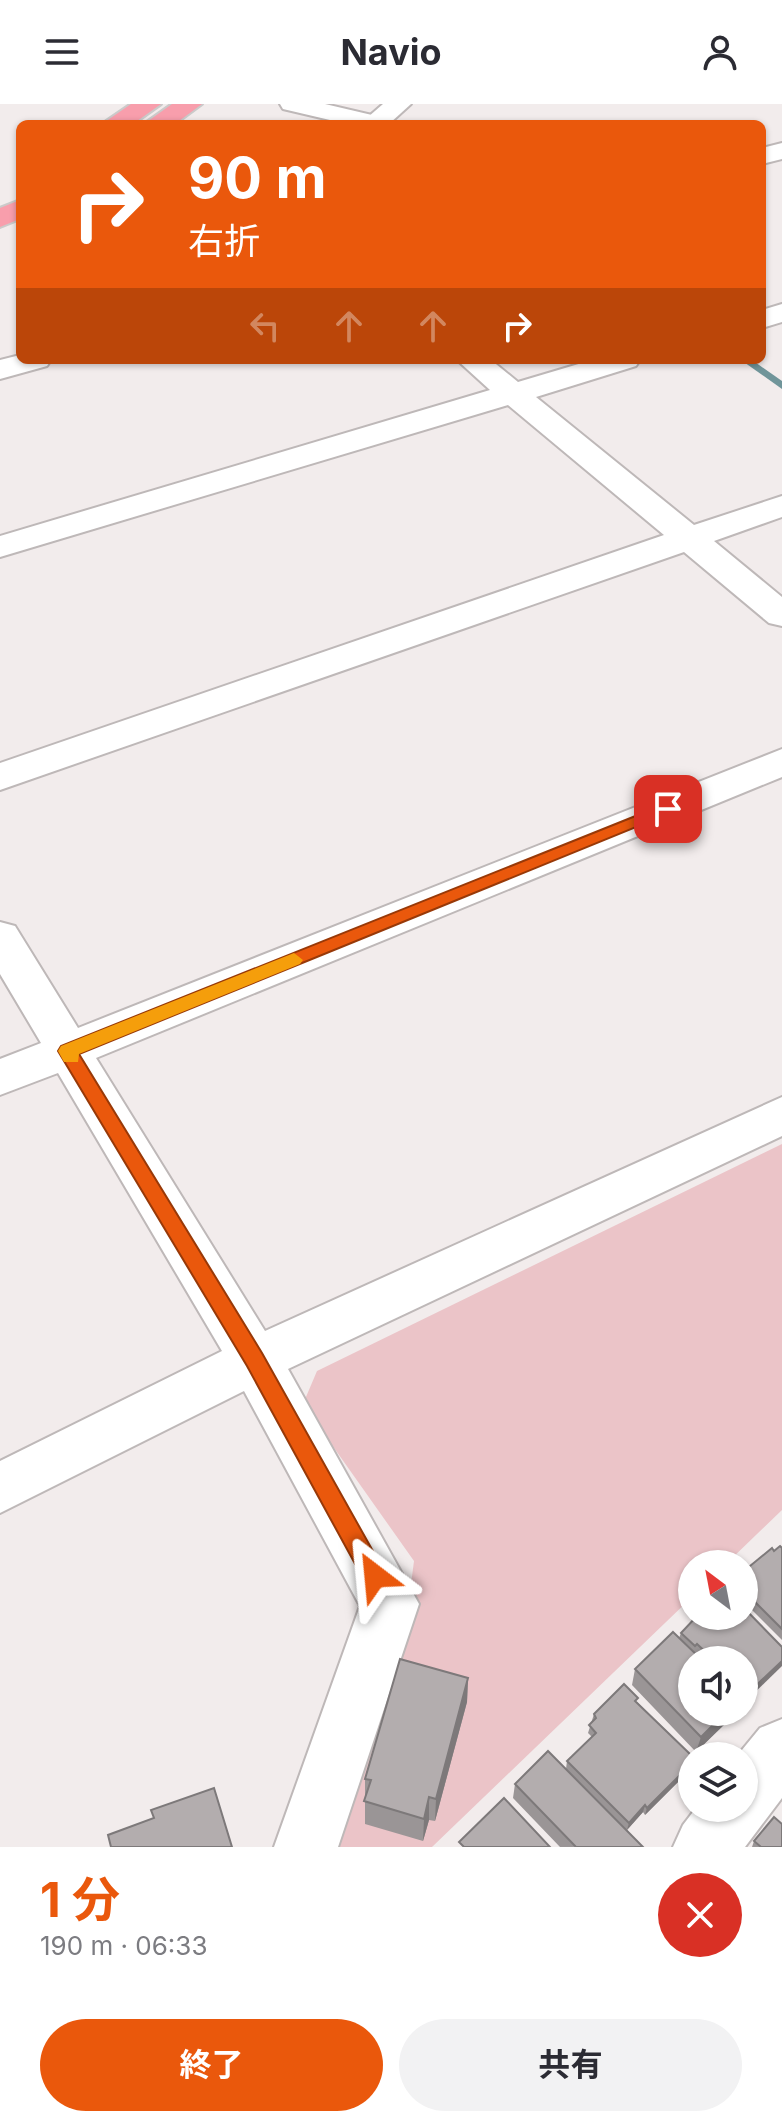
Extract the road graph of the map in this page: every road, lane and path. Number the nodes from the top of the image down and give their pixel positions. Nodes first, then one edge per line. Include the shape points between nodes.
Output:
1 (149, 104) edge
2 (190, 104) edge
3 (292, 104) edge
4 (399, 104) edge
5 (122, 120) edge
6 (164, 120) edge
7 (363, 120) edge
8 (380, 120) edge
9 (22, 364) edge
10 (477, 364) edge
11 (611, 364) edge
12 (0, 370) edge
13 (512, 393) junction
14 (782, 506) edge
15 (689, 538) junction
16 (0, 547) edge
17 (782, 615) edge
18 (782, 762) edge
19 (0, 777) edge
20 (0, 937) edge
21 (67, 1051) junction
22 (0, 1078) edge
23 (782, 1115) edge
24 (255, 1360) junction
25 (0, 1488) edge
26 (782, 1749) edge
27 (758, 1779) edge
28 (725, 1822) edge
29 (306, 1847) edge
30 (705, 1847) edge

1 - 5 highway
2 - 6 highway
3 - 7 street
4 - 8 street
9 - 12 street
10 - 13 street
11 - 13 street
13 - 15 street
13 - 16 street
14 - 15 street
15 - 17 street
15 - 19 street
18 - 21 street
20 - 21 street
21 - 22 street
21 - 24 street
23 - 24 street
24 - 25 street
24 - 29 street via 390,1604
26 - 27 street
28 - 30 street

